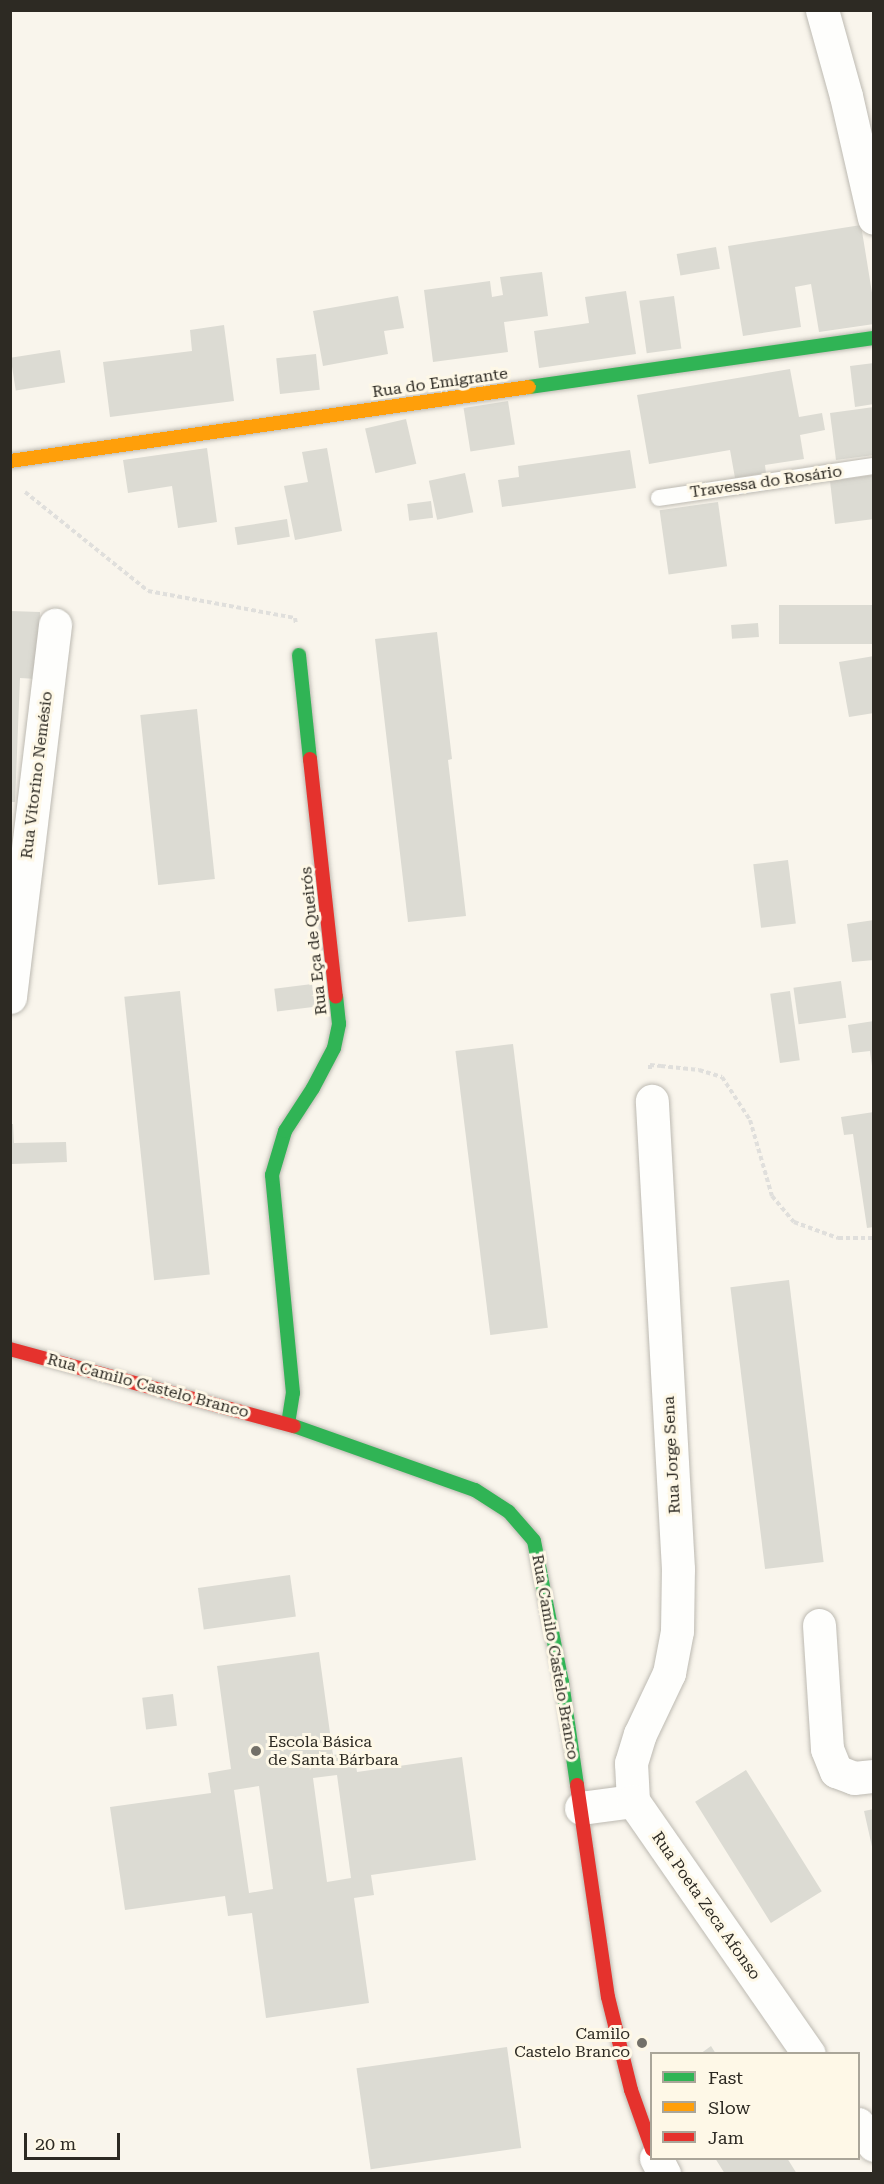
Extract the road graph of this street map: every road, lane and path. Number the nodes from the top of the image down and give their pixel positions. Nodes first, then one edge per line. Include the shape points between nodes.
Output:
1 (822, 10) edge
2 (873, 218) edge
3 (873, 338) edge
4 (10, 461) edge
5 (873, 466) edge
6 (20, 488) dead end
7 (659, 498) dead end
8 (55, 625) dead end
9 (299, 655) joint
10 (10, 997) edge
11 (652, 1101) joint
12 (873, 1238) edge
13 (10, 1349) edge
14 (288, 1424) junction
15 (819, 1625) dead end
16 (873, 1776) edge
17 (633, 1801) junction
18 (581, 1808) junction
19 (808, 2052) edge
20 (860, 2127) edge
21 (873, 2145) edge
22 (650, 2146) edge
23 (657, 2160) edge
24 (664, 2174) edge

1 - 2 street
3 - 4 street, Rua do Emigrante
5 - 7 lane, Travessa do Rosário
6 - 9 path via 148,591 296,618
8 - 10 street, Rua Vitorino Nemésio
9 - 14 street, Rua Eça de Queirós via 339,1024 334,1048 285,1131 272,1175 293,1393
11 - 12 path via 650,1065 699,1070 722,1077 750,1120 772,1196 794,1222 838,1238
11 - 17 street, Rua Jorge Sena via 678,1621 669,1673 631,1763
13 - 14 street, Rua Camilo Castelo Branco
14 - 18 street, Rua Camilo Castelo Branco via 475,1490 509,1512 534,1541 562,1682
15 - 16 street via 827,1749 836,1770 854,1778
17 - 18 street
17 - 19 street, Rua Poeta Zeca Afonso
18 - 22 street, Rua Camilo Castelo Branco via 608,1997 631,2090
20 - 21 street
23 - 24 street

